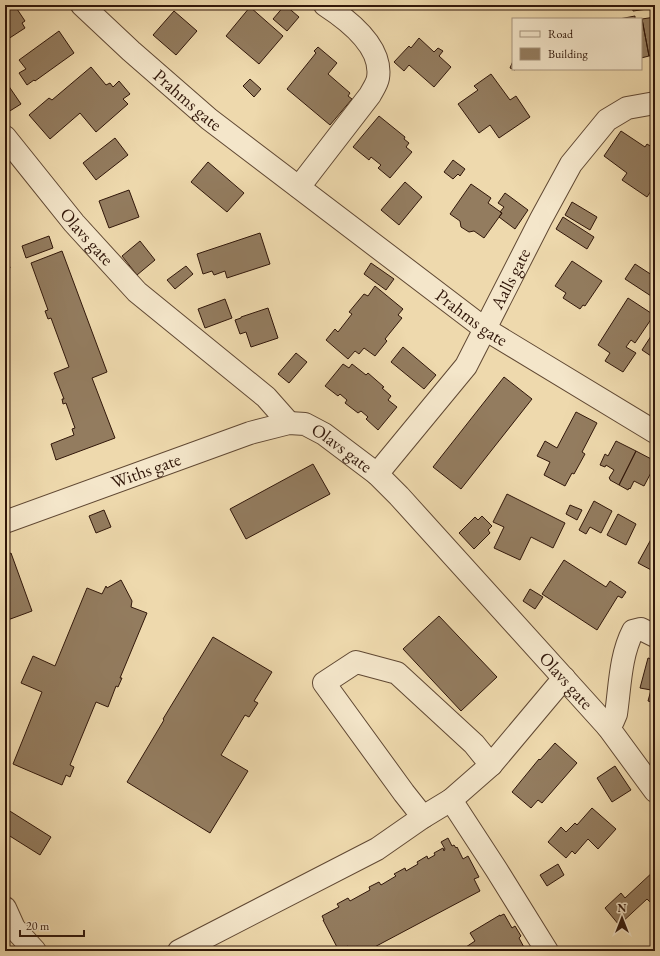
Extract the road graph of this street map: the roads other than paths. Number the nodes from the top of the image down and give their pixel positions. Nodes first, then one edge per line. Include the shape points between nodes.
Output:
1 (82, 5) edge
2 (325, 5) edge
3 (655, 104) edge
4 (5, 137) edge
5 (299, 187) junction
6 (485, 329) junction
7 (289, 423) junction
8 (655, 432) edge
9 (376, 474) junction
10 (5, 522) edge
11 (655, 636) edge
12 (564, 678) junction
13 (608, 728) junction
14 (491, 765) junction
15 (655, 791) edge
16 (451, 800) junction
17 (423, 817) junction
18 (5, 908) edge
19 (35, 951) edge
20 (179, 951) edge
21 (547, 951) edge

1 - 5 street, Prahms gate via 209,119
2 - 5 street via 358,31 373,50 377,60 378,80 370,95
3 - 6 street, Aalls gate via 627,108 607,120 571,164
4 - 7 street, Olavs gate via 74,223 137,292 266,397
5 - 6 street, Prahms gate
6 - 8 street, Prahms gate
6 - 9 street, Aalls gate via 466,366
7 - 9 street, Olavs gate via 305,424 324,434
7 - 10 street, Withs gate via 250,433
9 - 12 street, Olavs gate
11 - 13 street via 641,629 633,631 629,638 616,714
12 - 13 street, Olavs gate
12 - 14 street
13 - 15 street, Olavs gate
14 - 16 street
14 - 17 street via 474,744 397,673 356,662 324,683
16 - 17 street
16 - 21 street
17 - 20 street via 377,849
18 - 19 street via 14,928

